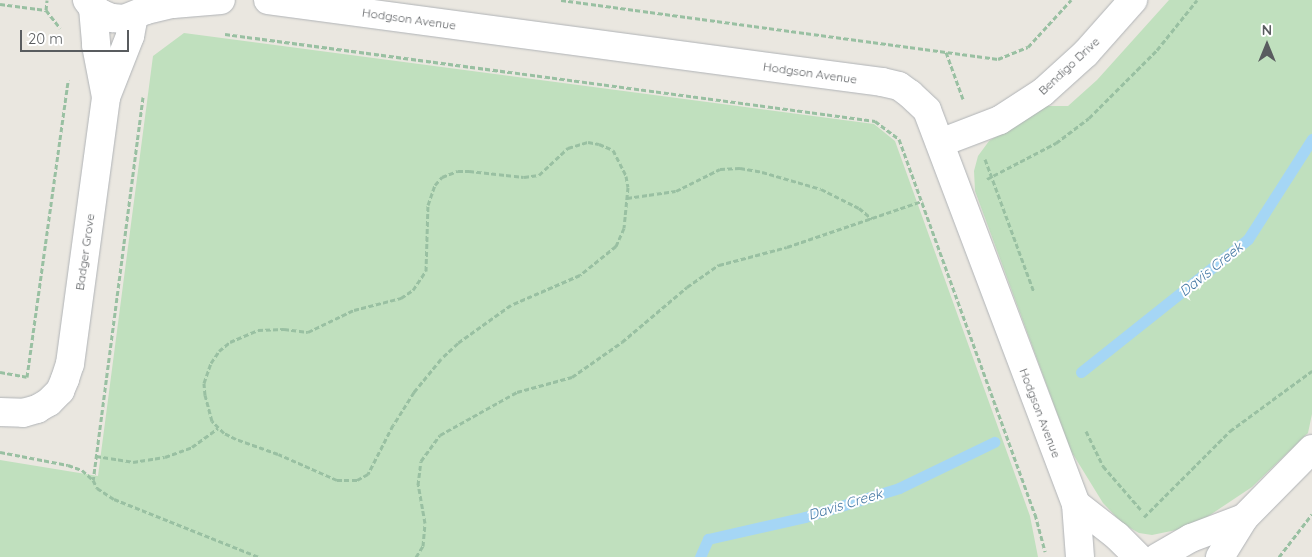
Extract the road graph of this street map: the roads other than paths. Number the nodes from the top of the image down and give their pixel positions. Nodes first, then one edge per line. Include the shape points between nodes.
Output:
1 (221, 0) edge
2 (268, 0) edge
3 (1133, 0) edge
4 (90, 4) edge
5 (145, 9) edge
6 (106, 97) junction
7 (940, 143) junction
8 (0, 412) edge
9 (1312, 449) edge
10 (1076, 504) junction
11 (1244, 518) junction
12 (1080, 557) edge
13 (1138, 557) edge
14 (1158, 557) edge
15 (1220, 557) edge

1 - 5 street
2 - 7 street, Hodgson Avenue via 882,82 898,86 919,100 927,110
3 - 7 street, Bendigo Drive via 1086,53 1043,92 1006,116
4 - 5 street via 112,18
4 - 6 street, Badger Grove
5 - 6 street, Badger Grove via 130,36
6 - 8 street, Badger Grove via 70,364 60,391 49,402 23,414
7 - 10 street, Hodgson Avenue
9 - 11 street
10 - 12 street, Hodgson Avenue
10 - 13 street
11 - 14 street via 1191,538
11 - 15 street

